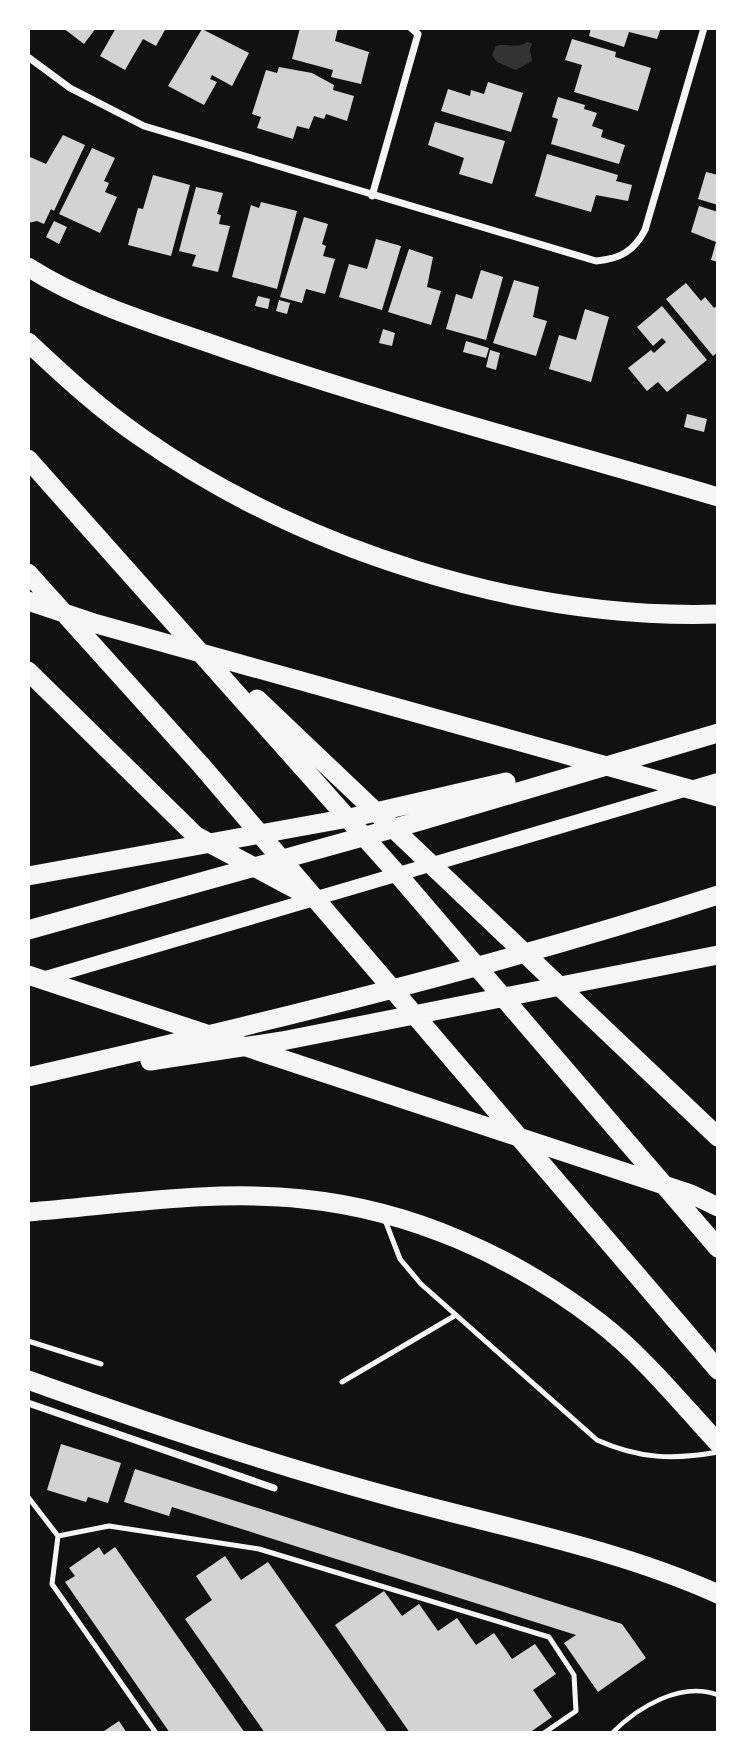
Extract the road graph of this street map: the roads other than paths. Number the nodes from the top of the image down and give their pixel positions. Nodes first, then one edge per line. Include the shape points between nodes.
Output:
1 (411, 28) edge
2 (704, 28) edge
3 (28, 57) edge
4 (372, 196) junction
5 (28, 267) edge
6 (28, 342) edge
7 (28, 458) edge
8 (718, 497) edge
9 (28, 573) edge
10 (28, 601) edge
11 (158, 605) junction
12 (718, 614) edge
13 (28, 671) edge
14 (718, 731) edge
15 (718, 780) edge
16 (718, 797) edge
17 (28, 876) edge
18 (718, 895) edge
19 (312, 897) junction
20 (28, 930) edge
21 (718, 955) edge
22 (28, 975) edge
23 (28, 984) edge
24 (28, 1079) edge
25 (718, 1137) edge
26 (718, 1207) edge
27 (28, 1212) edge
28 (383, 1214) junction
29 (718, 1248) edge
30 (456, 1315) junction
31 (28, 1341) edge
32 (101, 1364) dead end
33 (718, 1370) edge
34 (28, 1380) edge
35 (342, 1382) dead end
36 (28, 1404) edge
37 (718, 1443) edge
38 (718, 1452) edge
39 (274, 1488) dead end
40 (28, 1497) edge
41 (58, 1536) junction
42 (718, 1594) edge
43 (156, 1733) edge
44 (544, 1733) edge

1 - 4 street via 418,34
2 - 4 street via 645,230 630,251 619,257 583,259
3 - 4 street via 70,88 144,126
5 - 8 highway via 53,284 123,313 279,367
6 - 12 highway via 141,438 293,525 385,559 485,588 580,606 669,616
7 - 11 highway
9 - 19 highway via 201,765
10 - 16 highway via 97,625
11 - 25 highway
11 - 29 highway via 400,877
13 - 19 highway via 196,835
14 - 17 highway via 354,817
14 - 20 highway via 433,817
15 - 23 main road
18 - 24 highway via 465,969
19 - 33 highway
21 - 24 highway via 282,1041
22 - 26 highway
27 - 28 highway via 232,1196 303,1199
28 - 30 lane via 400,1259
28 - 37 highway via 488,1251 545,1284 600,1323
30 - 35 lane
30 - 38 lane via 597,1440 625,1452 667,1459
31 - 32 lane
34 - 42 highway via 243,1454 609,1554 674,1574
36 - 39 street
40 - 41 lane
41 - 43 lane via 52,1584
41 - 44 lane via 109,1526 259,1549 549,1637 574,1675 576,1711

